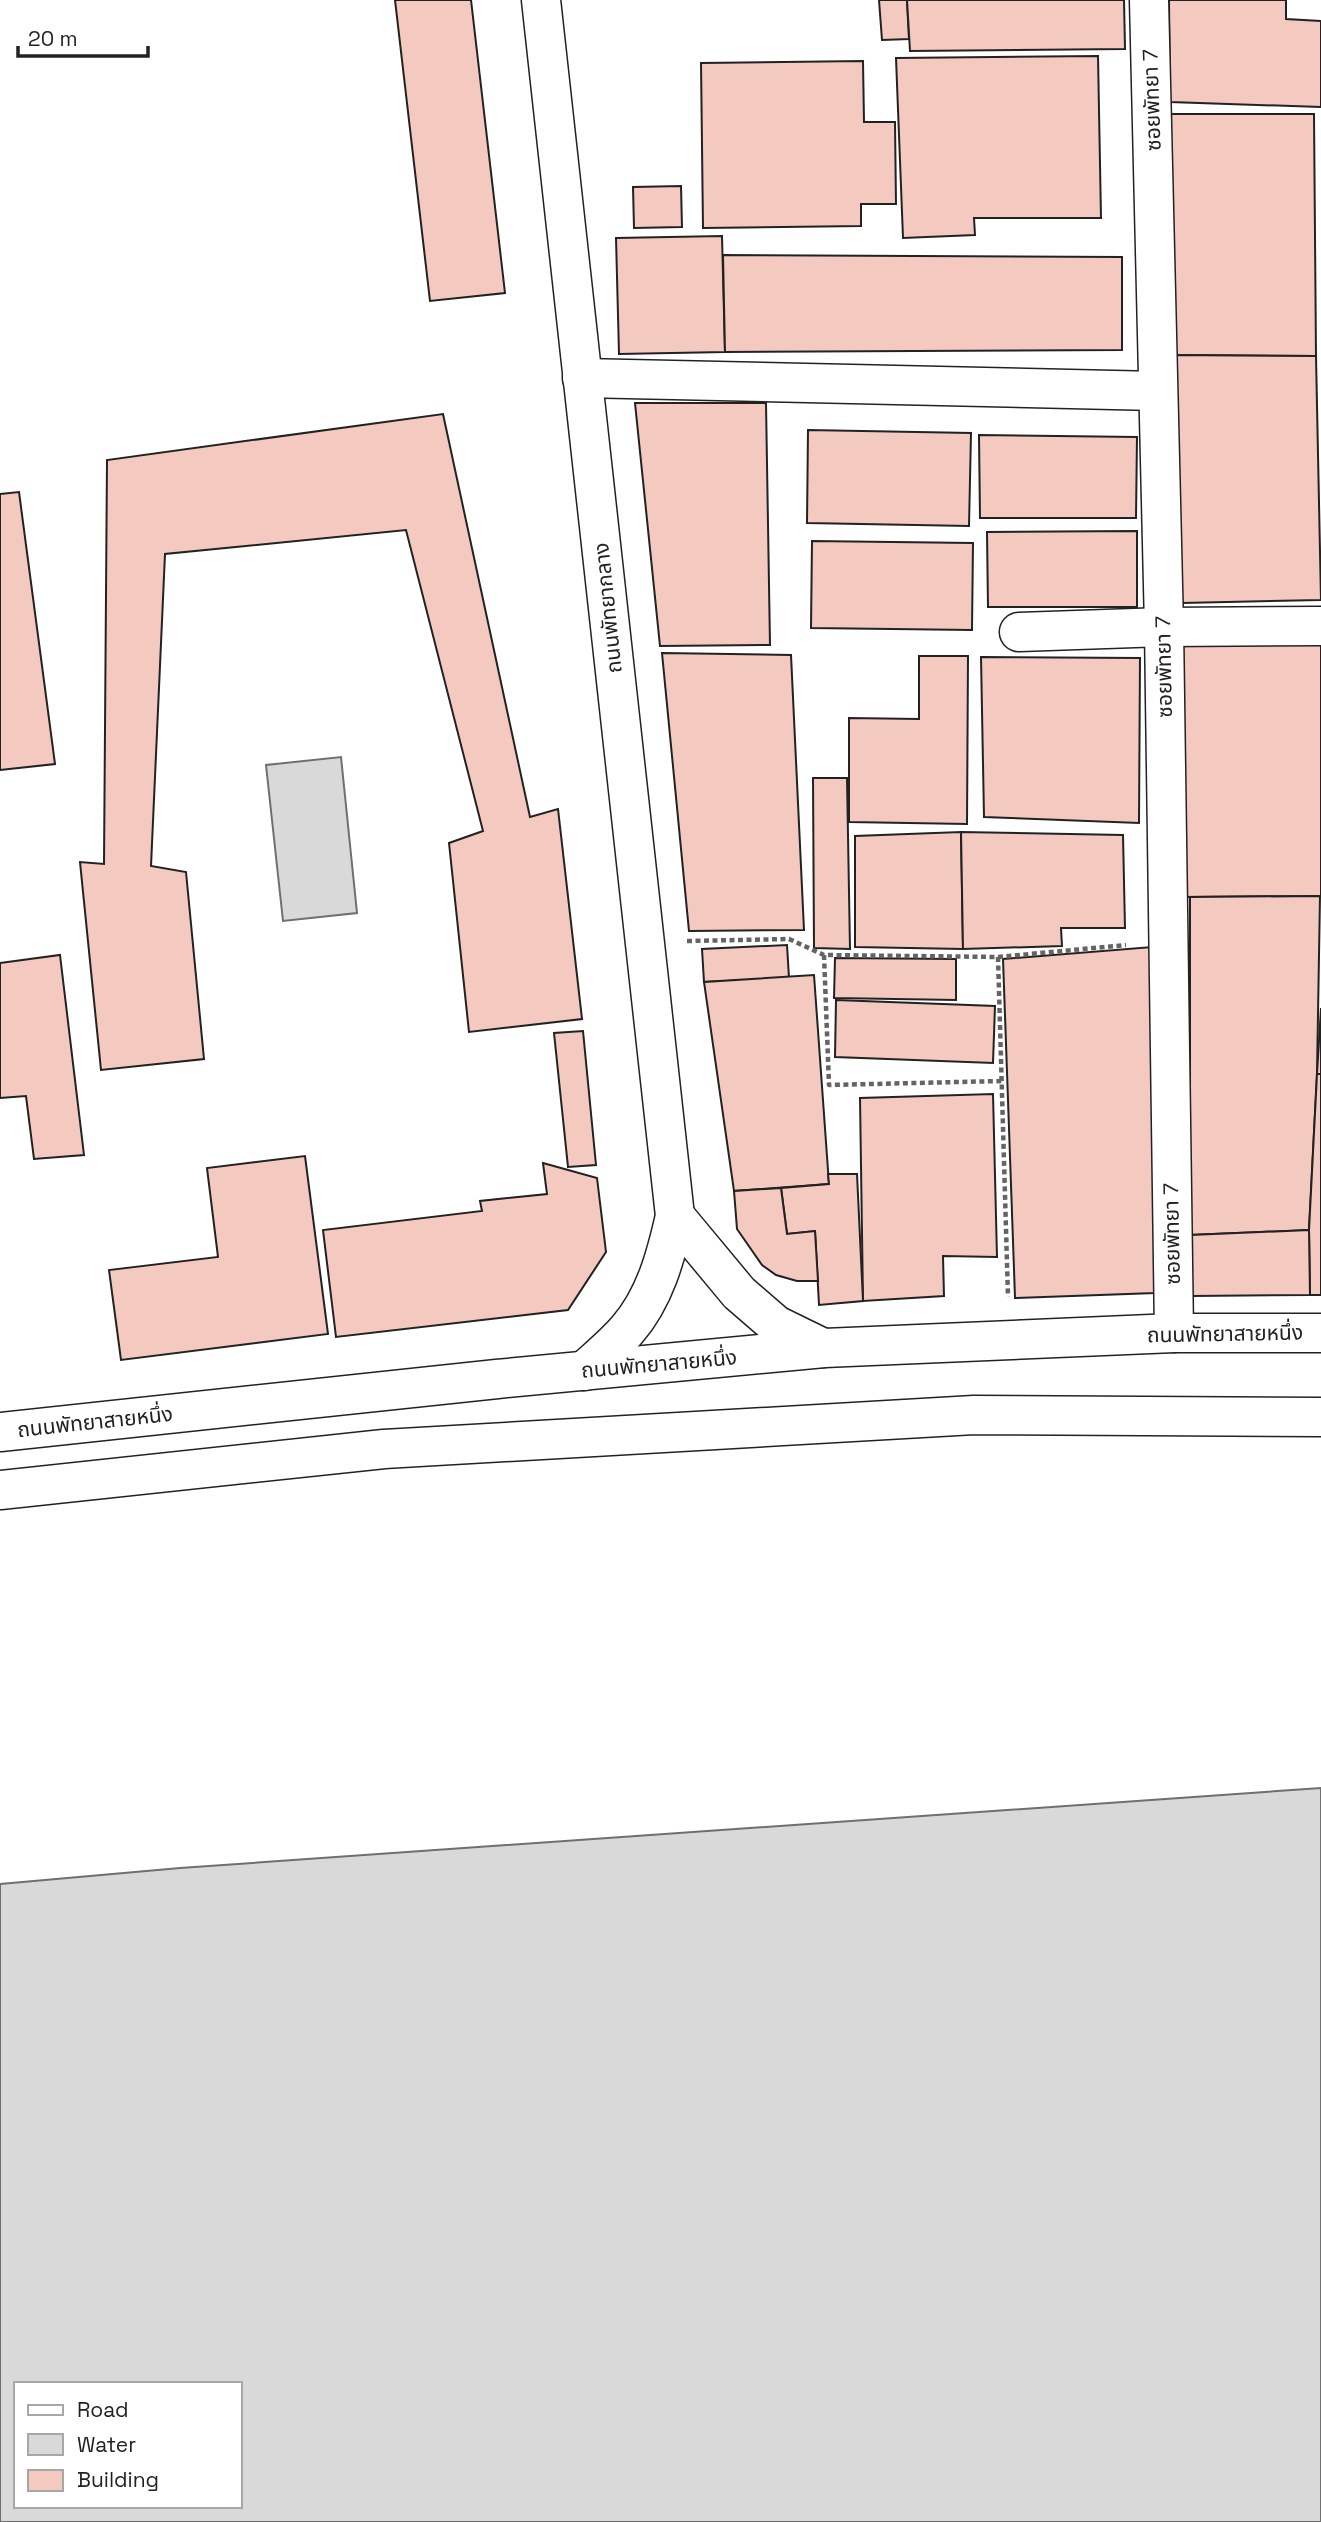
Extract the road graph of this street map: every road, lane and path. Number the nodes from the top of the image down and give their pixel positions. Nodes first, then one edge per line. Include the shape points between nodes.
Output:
1 (541, 0) edge
2 (1149, 0) edge
3 (583, 378) junction
4 (1157, 391) junction
5 (1321, 626) edge
6 (1164, 627) junction
7 (1019, 632) dead end
8 (645, 942) junction
9 (1168, 942) junction
10 (824, 955) junction
11 (998, 957) junction
12 (1002, 1081) junction
13 (675, 1216) junction
14 (1321, 1333) edge
15 (1174, 1334) junction
16 (1009, 1340) junction
17 (824, 1348) junction
18 (584, 1371) junction
19 (1321, 1417) edge
20 (0, 1432) edge
21 (0, 1490) edge

1 - 3 street, ถนนพัทยากลาง
2 - 4 street, ซอยพัทยา 7
3 - 4 street
3 - 8 street, ถนนพัทยากลาง
4 - 6 street, ซอยพัทยา 7
5 - 6 street
6 - 7 street
6 - 9 street, ซอยพัทยา 7
8 - 10 path via 789,939
8 - 13 street, ถนนพัทยากลาง
9 - 11 path
9 - 15 street, ซอยพัทยา 7
10 - 11 path
10 - 12 path via 829,1085
11 - 12 path
12 - 16 path
13 - 17 street via 738,1293 776,1325
13 - 18 street, ถนนพัทยากลาง via 649,1299 628,1329
14 - 15 street, ถนนพัทยาสายหนึ่ง
15 - 16 street, ถนนพัทยาสายหนึ่ง
16 - 17 street, ถนนพัทยาสายหนึ่ง
17 - 18 street, ถนนพัทยาสายหนึ่ง
18 - 20 street, ถนนพัทยาสายหนึ่ง
19 - 21 street via 964,1415 384,1449

